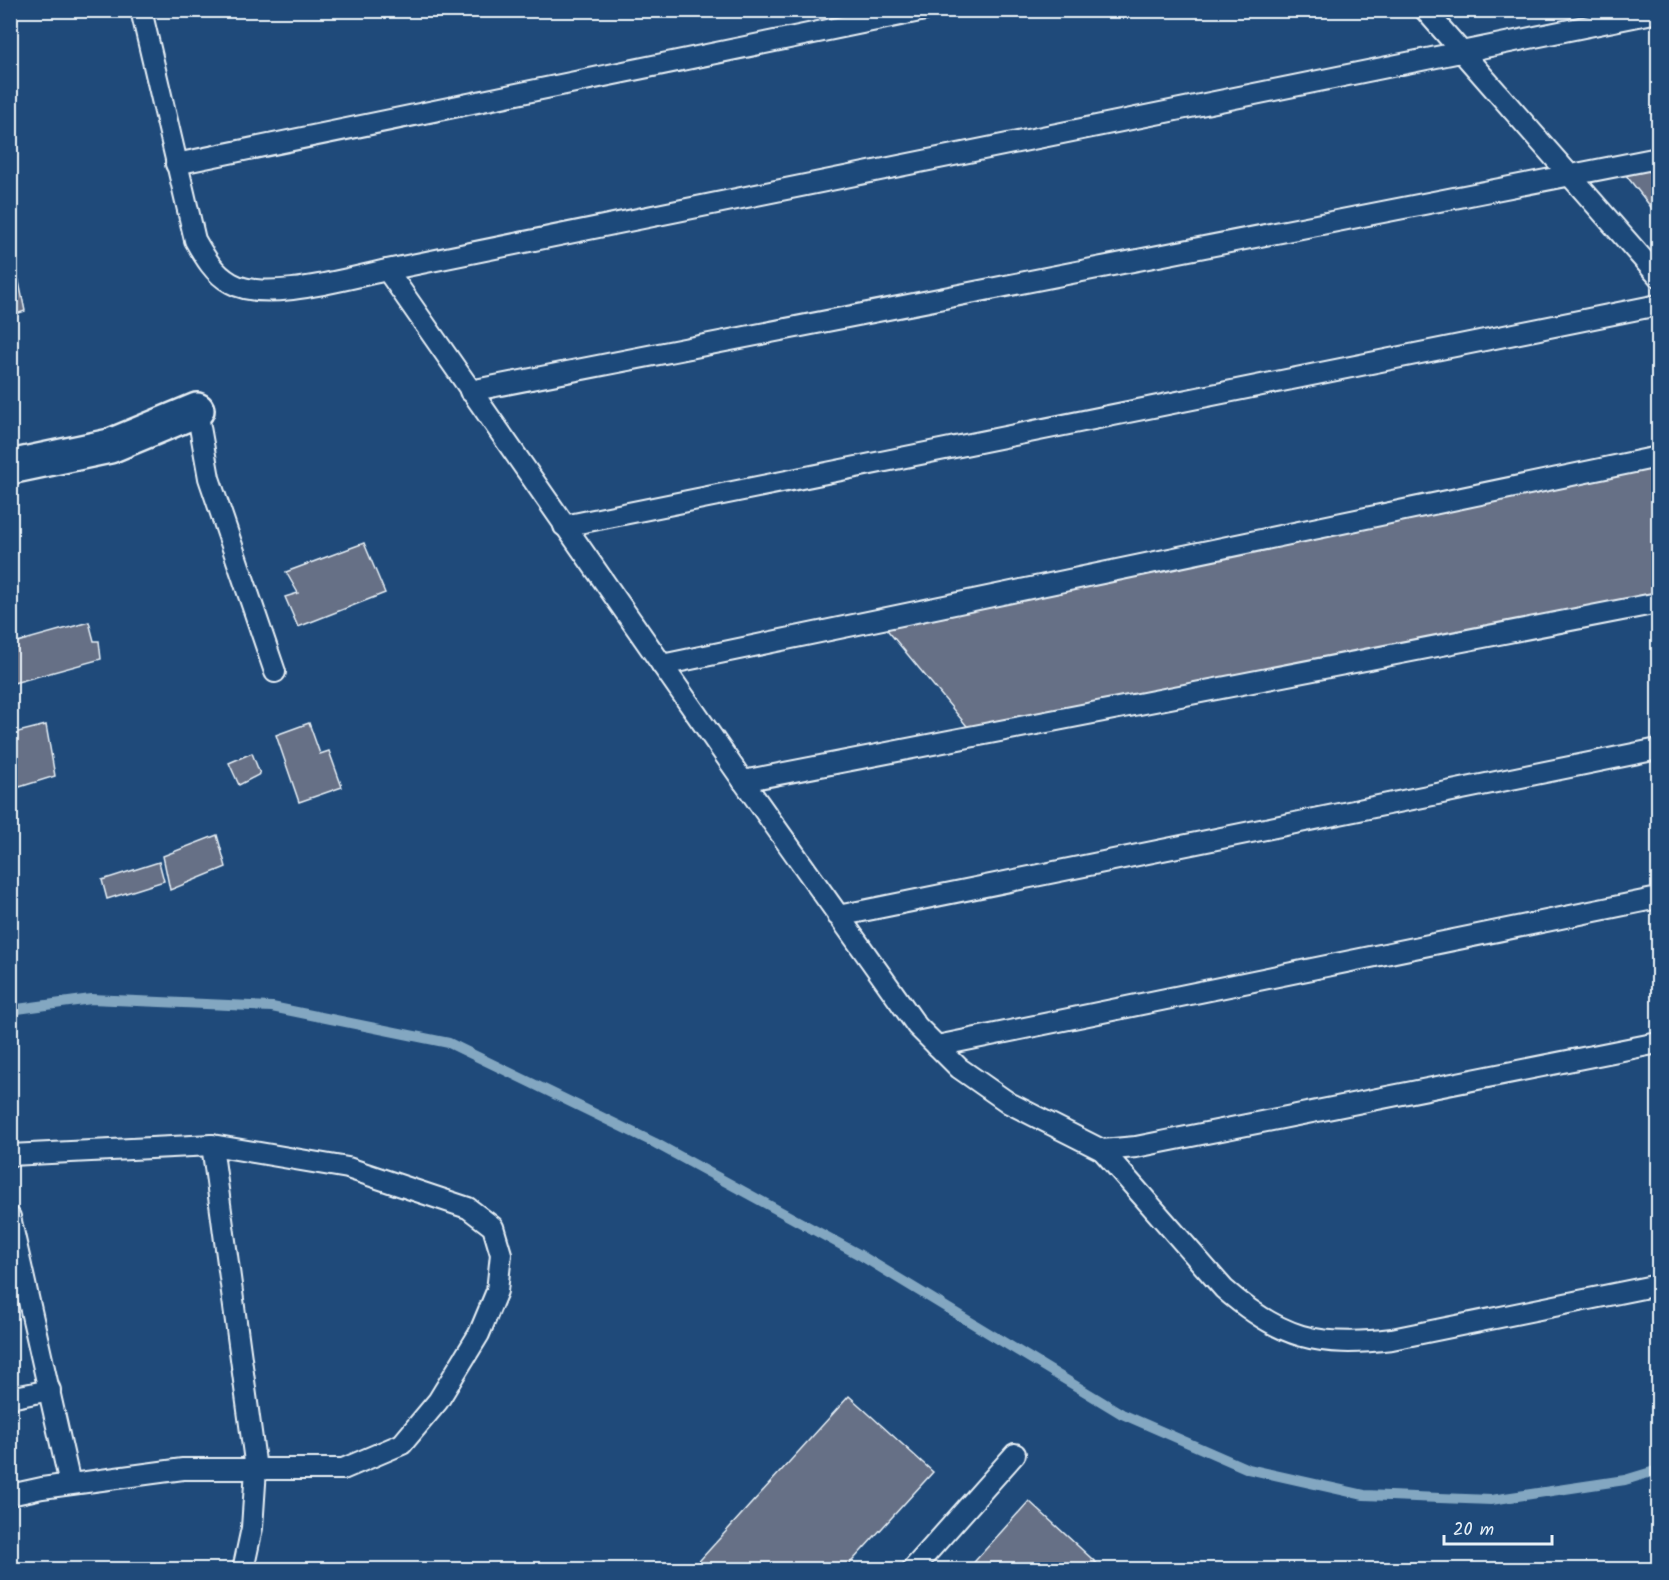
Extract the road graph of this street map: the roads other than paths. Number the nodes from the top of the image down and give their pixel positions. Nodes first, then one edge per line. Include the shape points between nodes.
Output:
1 (141, 10) edge
2 (925, 10) edge
3 (1425, 10) edge
4 (1659, 12) edge
5 (1462, 53) junction
6 (1659, 158) edge
7 (176, 164) junction
8 (1571, 176) junction
9 (387, 270) junction
10 (1659, 276) edge
11 (1659, 305) edge
12 (470, 391) junction
13 (197, 410) joint
14 (1659, 457) edge
15 (10, 467) edge
16 (564, 526) junction
17 (1659, 603) edge
18 (662, 665) junction
19 (275, 672) dead end
20 (1659, 748) edge
21 (743, 781) junction
22 (1659, 898) edge
23 (838, 916) junction
24 (1659, 1043) edge
25 (937, 1046) junction
26 (212, 1145) junction
27 (1102, 1150) junction
28 (10, 1155) edge
29 (10, 1217) edge
30 (1659, 1285) edge
31 (50, 1390) junction
32 (10, 1398) edge
33 (1015, 1454) dead end
34 (256, 1469) junction
35 (70, 1484) junction
36 (10, 1495) edge
37 (243, 1569) edge
38 (912, 1569) edge

1 - 7 lane
2 - 7 lane
3 - 5 lane
4 - 5 lane
5 - 8 lane
5 - 9 lane
6 - 8 lane
7 - 9 lane via 195,240 209,265 231,284 280,291
8 - 10 lane
8 - 12 lane
9 - 12 lane
11 - 16 lane
12 - 16 lane
13 - 15 street via 110,446
13 - 19 lane via 210,478
14 - 18 lane
16 - 18 lane
17 - 21 lane
18 - 21 lane
20 - 23 lane
21 - 23 lane
22 - 25 lane
23 - 25 lane via 916,1026
24 - 27 lane via 1136,1147
25 - 27 lane via 959,1068 1009,1103
26 - 28 lane
26 - 34 lane
26 - 34 lane via 348,1168 468,1208 493,1227 501,1254 497,1291 479,1334 438,1401 402,1444 343,1469
27 - 30 lane via 1224,1288 1258,1316 1295,1335 1329,1342 1392,1339
29 - 31 lane
31 - 32 lane
31 - 35 lane
33 - 38 lane
34 - 35 lane via 183,1469
34 - 37 lane via 252,1528
35 - 36 lane

